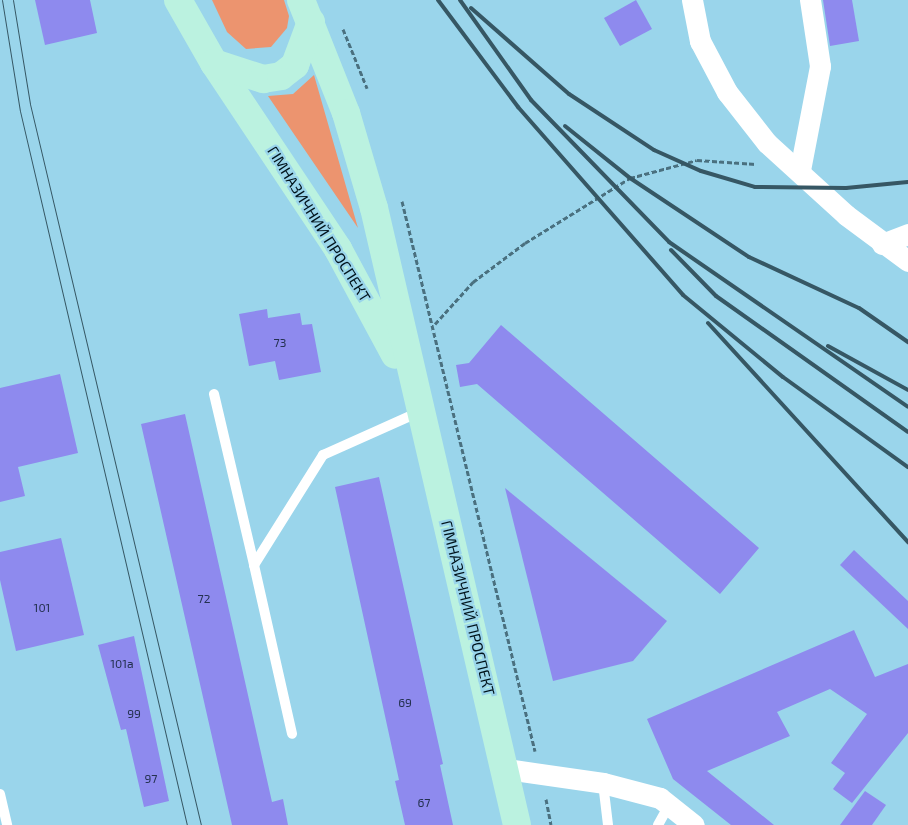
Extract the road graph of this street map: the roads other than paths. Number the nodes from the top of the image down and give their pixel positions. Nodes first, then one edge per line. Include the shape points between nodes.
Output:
1 (692, 0) edge
2 (810, 0) edge
3 (178, 5) edge
4 (306, 11) edge
5 (214, 63) junction
6 (800, 170) junction
7 (908, 234) edge
8 (882, 244) junction
9 (908, 261) edge
10 (214, 394) dead end
11 (416, 402) junction
12 (254, 565) junction
13 (292, 734) dead end
14 (506, 769) junction
15 (603, 783) junction
16 (0, 794) edge
17 (682, 818) edge
18 (7, 825) edge
19 (517, 825) edge
20 (608, 825) edge
21 (658, 825) edge

1 - 6 street via 700,41 727,92 767,143
2 - 6 street via 820,66
3 - 5 main road, ГІМНАЗИЧНИЙ ПРОСПЕКТ
4 - 5 main road via 295,65 281,76 263,79
4 - 11 main road, ГІМНАЗИЧНИЙ ПРОСПЕКТ via 346,113 374,208
5 - 11 main road, ГІМНАЗИЧНИЙ ПРОСПЕКТ via 338,248
6 - 8 street
7 - 8 street
8 - 9 street
10 - 12 lane
11 - 12 lane via 323,454
11 - 14 main road, ГІМНАЗИЧНИЙ ПРОСПЕКТ
12 - 13 lane
14 - 15 street
14 - 19 main road, ГІМНАЗИЧНИЙ ПРОСПЕКТ
15 - 17 street via 660,798
15 - 20 lane
16 - 18 lane
17 - 21 lane

